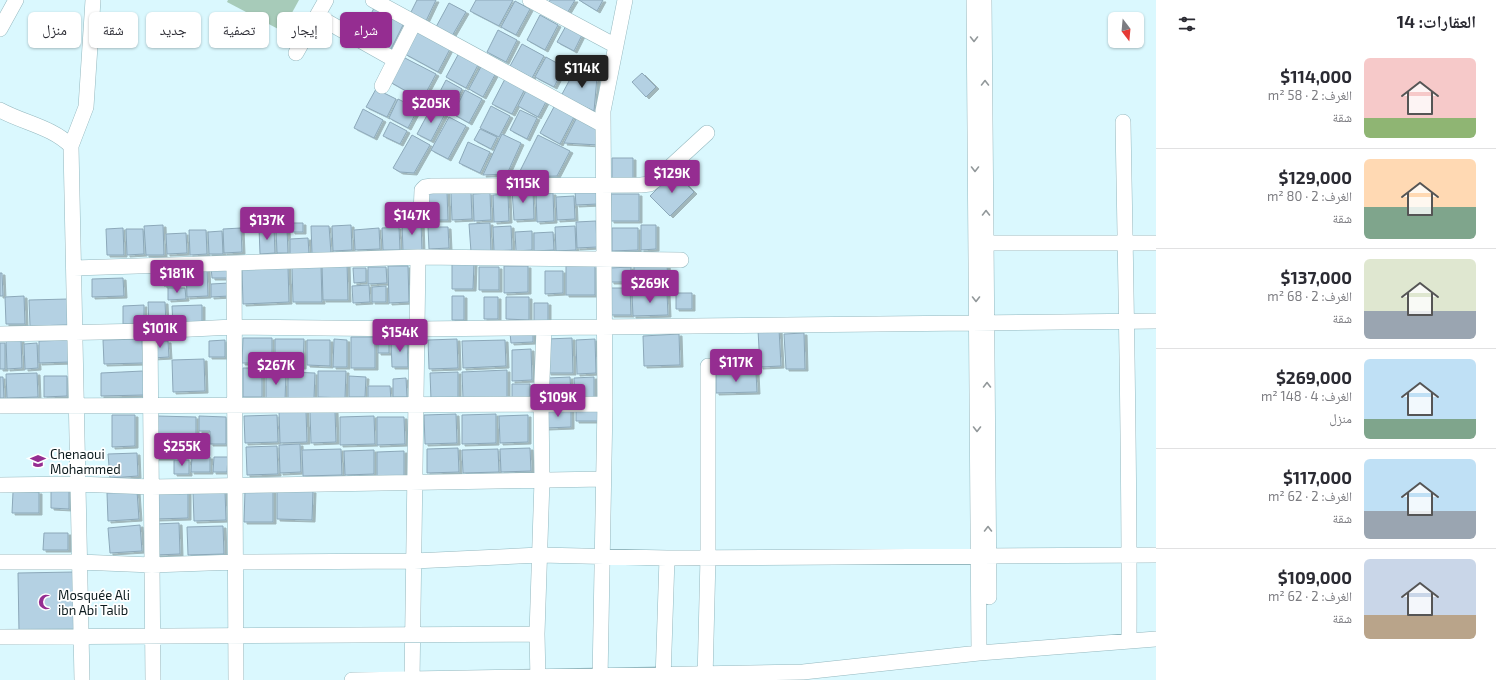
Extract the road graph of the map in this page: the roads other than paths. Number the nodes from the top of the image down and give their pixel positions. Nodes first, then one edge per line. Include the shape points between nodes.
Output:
1 (16, 0) edge
2 (93, 0) edge
3 (326, 0) edge
4 (373, 0) edge
5 (530, 0) edge
6 (625, 0) edge
7 (974, 0) edge
8 (984, 0) edge
9 (319, 12) edge
10 (414, 23) junction
11 (332, 24) edge
12 (0, 29) edge
13 (616, 46) junction
14 (299, 48) edge
15 (296, 53) dead end
16 (395, 60) junction
17 (382, 86) dead end
18 (0, 110) edge
19 (1123, 122) dead end
20 (603, 124) junction
21 (707, 133) dead end
22 (71, 146) junction
23 (604, 186) junction
24 (421, 214) dead end
25 (986, 243) junction
26 (1125, 244) junction
27 (1156, 244) edge
28 (418, 257) junction
29 (604, 258) junction
30 (681, 260) dead end
31 (234, 263) junction
32 (74, 268) junction
33 (1156, 321) edge
34 (1127, 322) junction
35 (981, 323) junction
36 (234, 327) junction
37 (605, 327) junction
38 (544, 328) junction
39 (417, 329) junction
40 (150, 331) junction
41 (75, 332) junction
42 (0, 334) edge
43 (708, 366) dead end
44 (605, 404) junction
45 (416, 405) junction
46 (541, 405) junction
47 (0, 406) edge
48 (76, 406) junction
49 (150, 406) junction
50 (235, 406) junction
51 (542, 480) junction
52 (603, 480) junction
53 (415, 482) junction
54 (78, 484) junction
55 (0, 485) edge
56 (235, 485) junction
57 (151, 487) junction
58 (540, 555) junction
59 (1156, 555) edge
60 (983, 556) junction
61 (1130, 556) junction
62 (602, 557) junction
63 (708, 557) junction
64 (667, 558) junction
65 (414, 561) junction
66 (0, 562) edge
67 (79, 562) junction
68 (236, 562) junction
69 (152, 565) junction
70 (537, 634) junction
71 (412, 635) junction
72 (236, 636) junction
73 (0, 637) edge
74 (153, 637) junction
75 (81, 638) junction
76 (1156, 639) edge
77 (1129, 641) junction
78 (984, 653) junction
79 (801, 676) edge
80 (834, 676) edge
81 (663, 677) edge
82 (705, 677) edge
83 (538, 678) edge
84 (600, 678) edge
85 (412, 679) edge
86 (462, 679) edge
87 (507, 679) edge
88 (82, 680) edge
89 (153, 680) edge
90 (236, 680) edge
91 (352, 680) edge

1 - 12 street
2 - 22 street via 86,107
3 - 9 street
4 - 10 street
5 - 13 street
6 - 13 street
7 -> 35 street
25 -> 8 street
10 - 16 street
10 - 20 street
11 - 16 street
13 - 20 street via 602,111
14 - 15 street
16 - 17 street
18 - 22 street via 50,131
19 - 26 street
20 - 23 street
21 - 23 street via 650,184
22 - 32 street
23 - 24 street via 425,187 422,190
23 - 29 street
25 - 26 street
25 - 35 street
26 - 27 street
26 - 34 street
28 - 29 street
28 - 31 street
28 - 39 street
29 - 30 street
29 - 37 street
31 - 32 street
31 - 36 street
32 - 41 street
33 - 34 street
34 - 35 street
34 - 61 street
35 - 37 street
35 - 60 street
36 - 39 street
36 - 40 street
36 - 50 street
37 - 38 street
37 - 44 street
38 - 39 street
38 - 46 street
39 - 45 street
40 - 41 street
40 - 49 street
41 - 42 street
41 - 48 street
43 - 63 street
44 - 46 street
44 - 52 street
45 - 46 street
45 - 50 street
45 - 53 street
46 - 51 street
47 - 48 street
48 - 49 street
48 - 54 street
49 - 50 street
49 - 57 street
50 - 56 street
51 - 52 street
51 - 53 street
51 - 58 street
52 - 62 street
53 - 56 street
53 - 65 street
54 - 55 street
54 - 57 street
54 - 67 street
56 - 57 street
56 - 68 street
57 - 69 street
58 - 62 street
58 - 65 street
58 - 70 street
59 - 61 street
60 - 61 street
60 - 63 street
60 - 78 street
61 - 77 street
62 - 64 street
62 - 84 street
63 - 64 street
63 - 82 street
64 - 81 street
65 - 68 street
65 - 71 street
66 - 67 street
67 - 69 street
67 - 75 street
68 - 69 street
68 - 72 street
69 - 74 street
70 - 71 street
70 - 83 street
71 - 72 street
71 - 85 street
72 - 74 street
72 - 90 street
73 - 75 street
74 - 75 street
74 - 89 street
75 - 88 street
76 - 77 street
77 - 78 street
78 - 80 street
79 - 80 street
79 - 82 street
81 - 82 street
81 - 84 street
83 - 84 street
83 - 87 street
85 - 86 street
85 - 91 street
86 - 87 street

